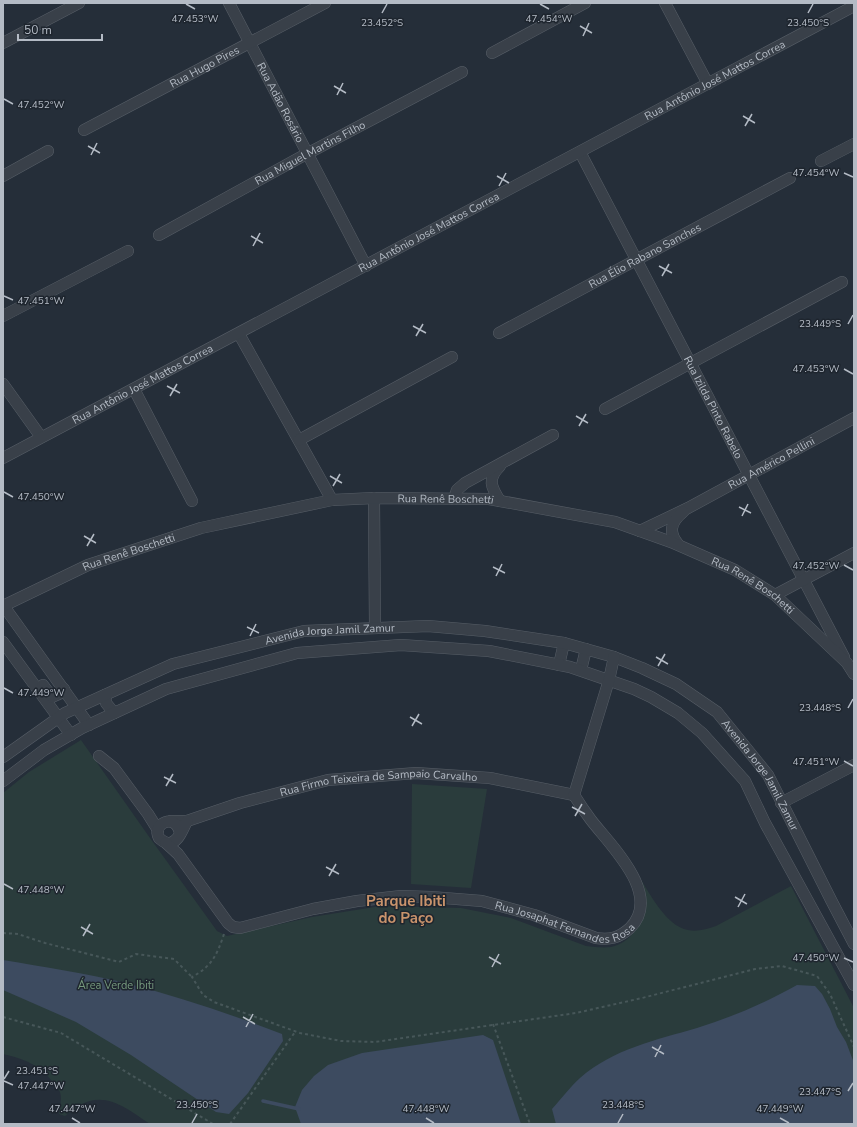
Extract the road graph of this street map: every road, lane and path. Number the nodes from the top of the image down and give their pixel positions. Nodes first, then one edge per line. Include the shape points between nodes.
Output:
1 (79, 3) edge
2 (229, 3) edge
3 (325, 3) edge
4 (585, 3) edge
5 (665, 3) edge
6 (854, 6) edge
7 (3, 43) edge
8 (250, 43) junction
9 (492, 53) dead end
10 (462, 72) dead end
11 (708, 84) junction
12 (84, 130) dead end
13 (854, 144) edge
14 (48, 151) dead end
15 (580, 152) junction
16 (308, 154) junction
17 (820, 162) dead end
18 (3, 176) edge
19 (790, 178) dead end
20 (159, 235) dead end
21 (128, 251) dead end
22 (636, 260) junction
23 (366, 266) junction
24 (842, 282) dead end
25 (3, 316) edge
26 (499, 333) dead end
27 (239, 334) junction
28 (452, 357) dead end
29 (690, 363) junction
30 (3, 384) edge
31 (134, 389) junction
32 (605, 409) dead end
33 (854, 418) edge
34 (553, 435) dead end
35 (41, 437) junction
36 (299, 440) junction
37 (3, 458) edge
38 (503, 462) junction
39 (749, 475) junction
40 (374, 498) junction
41 (454, 499) junction
42 (192, 500) dead end
43 (332, 500) junction
44 (500, 501) junction
45 (688, 508) junction
46 (640, 531) junction
47 (678, 544) junction
48 (854, 553) edge
49 (804, 580) junction
50 (775, 596) junction
51 (3, 606) edge
52 (375, 628) junction
53 (3, 638) edge
54 (3, 642) edge
55 (564, 643) junction
56 (586, 649) junction
57 (614, 657) junction
58 (847, 663) junction
59 (559, 664) junction
60 (581, 670) junction
61 (854, 674) edge
62 (609, 680) junction
63 (64, 690) junction
64 (105, 695) junction
65 (77, 708) junction
66 (114, 713) junction
67 (59, 718) junction
68 (89, 725) junction
69 (71, 735) junction
70 (33, 736) junction
71 (44, 750) junction
72 (99, 756) dead end
73 (3, 757) edge
74 (854, 766) edge
75 (3, 781) edge
76 (574, 795) junction
77 (781, 804) junction
78 (187, 821) junction
79 (165, 824) junction
80 (178, 837) junction
81 (166, 843) junction
82 (178, 854) junction
83 (228, 923) junction
84 (3, 933) edge
85 (832, 944) junction
86 (854, 944) edge
87 (854, 971) edge
88 (192, 977) junction
89 (854, 985) edge
90 (3, 1017) edge
91 (493, 1024) junction
92 (295, 1032) junction
93 (854, 1047) edge
94 (213, 1124) edge
95 (230, 1124) edge
96 (530, 1124) edge

1 - 7 street
2 - 8 street, Rua Adão Rosário
3 - 8 street, Rua Hugo Pires
4 - 9 street
5 - 11 street
6 - 11 street, Rua Antônio José Mattos Correa
8 - 12 street, Rua Hugo Pires
8 - 16 street, Rua Adão Rosário
10 - 16 street, Rua Miguel Martins Filho
11 - 15 street, Rua Antônio José Mattos Correa
13 - 17 street
14 - 18 street
15 - 22 street, Rua Izilda Pinto Rabelo
15 - 23 street, Rua Antônio José Mattos Correa
16 - 20 street, Rua Miguel Martins Filho
16 - 23 street, Rua Adão Rosário
19 - 22 street, Rua Élio Rabano Sanches
21 - 25 street
22 - 26 street, Rua Élio Rabano Sanches
22 - 29 street, Rua Izilda Pinto Rabelo
23 - 27 street, Rua Antônio José Mattos Correa
24 - 29 street
27 - 31 street, Rua Antônio José Mattos Correa
27 - 36 street
28 - 36 street
29 - 32 street
29 - 39 street, Rua Izilda Pinto Rabelo
30 - 35 street
31 - 35 street, Rua Antônio José Mattos Correa
31 - 42 street
33 - 39 street, Rua Américo Pellini
34 - 38 street
35 - 37 street, Rua Antônio José Mattos Correa
36 - 43 street
38 - 41 street via 465,483 457,490
38 - 44 street via 494,472 491,484
39 - 45 street, Rua Américo Pellini
39 - 49 street, Rua Izilda Pinto Rabelo
40 - 41 street, Rua Renê Boschetti
40 - 43 street, Rua Renê Boschetti
40 - 52 street
41 - 44 street, Rua Renê Boschetti
43 - 51 street, Rua Renê Boschetti via 194,530 88,564
44 - 46 street, Rua Renê Boschetti via 615,522
45 - 46 street, Rua Américo Pellini
45 - 47 street, Rua Américo Pellini via 676,518 672,527 672,538
46 - 47 street, Rua Renê Boschetti
47 - 50 street, Rua Renê Boschetti via 735,570
48 - 49 street
49 - 50 street
49 - 58 street, Rua Izilda Pinto Rabelo
50 - 58 street, Rua Renê Boschetti
51 - 63 street
52 - 55 street, Avenida Jorge Jamil Zamur via 428,626 485,631
52 - 64 street, Avenida Jorge Jamil Zamur via 304,631 173,664
53 - 63 street via 15,646 52,697
54 - 67 street
55 - 56 street, Avenida Jorge Jamil Zamur
55 - 59 street
56 - 57 street, Avenida Jorge Jamil Zamur
56 - 60 street
57 - 62 street
57 - 77 street, Avenida Jorge Jamil Zamur via 676,684 716,712 768,775
58 - 61 street, Rua Renê Boschetti
59 - 60 street, Avenida Jorge Jamil Zamur
59 - 66 street, Avenida Jorge Jamil Zamur via 489,651 401,645 297,653 166,689
60 - 62 street, Avenida Jorge Jamil Zamur
62 - 76 street
62 - 85 street, Avenida Jorge Jamil Zamur via 651,697 678,712 702,733 745,781 765,823
63 - 65 street
64 - 65 street, Avenida Jorge Jamil Zamur
64 - 66 street via 109,708
65 - 67 street, Avenida Jorge Jamil Zamur
65 - 68 street
66 - 68 street, Avenida Jorge Jamil Zamur
67 - 69 street
67 - 70 street, Avenida Jorge Jamil Zamur
68 - 69 street, Avenida Jorge Jamil Zamur
69 - 71 street, Avenida Jorge Jamil Zamur
70 - 71 street via 39,739
70 - 73 street, Avenida Jorge Jamil Zamur
71 - 75 street, Avenida Jorge Jamil Zamur
72 - 79 street via 114,768 148,814
74 - 77 street
76 - 78 street, Rua Firmo Teixeira de Sampaio Carvalho via 490,778 416,773 328,780 240,803
76 - 83 street, Rua Josaphat Fernandes Rosa via 627,865 637,883 640,901 638,914 624,934 614,938 596,938 534,915 482,902 431,897 401,896 357,901 240,928
77 - 86 street, Avenida Jorge Jamil Zamur
78 - 79 street, Rua Firmo Teixeira de Sampaio Carvalho
78 - 80 street
79 - 80 street via 176,824 179,828
79 - 81 street via 158,835
80 - 81 street via 172,843
80 - 82 street
81 - 82 street
82 - 83 street
83 - 88 path via 218,952 204,970
84 - 88 path via 18,934 119,962 136,954 174,959
85 - 87 street, Avenida Jorge Jamil Zamur via 839,946
85 - 89 street, Avenida Jorge Jamil Zamur
88 - 92 path via 203,995 214,1002
90 - 94 path via 61,1033
91 - 92 path via 374,1042 341,1041
91 - 93 path via 576,1013 755,970 782,966 817,976 830,994
91 - 96 path
92 - 95 path

